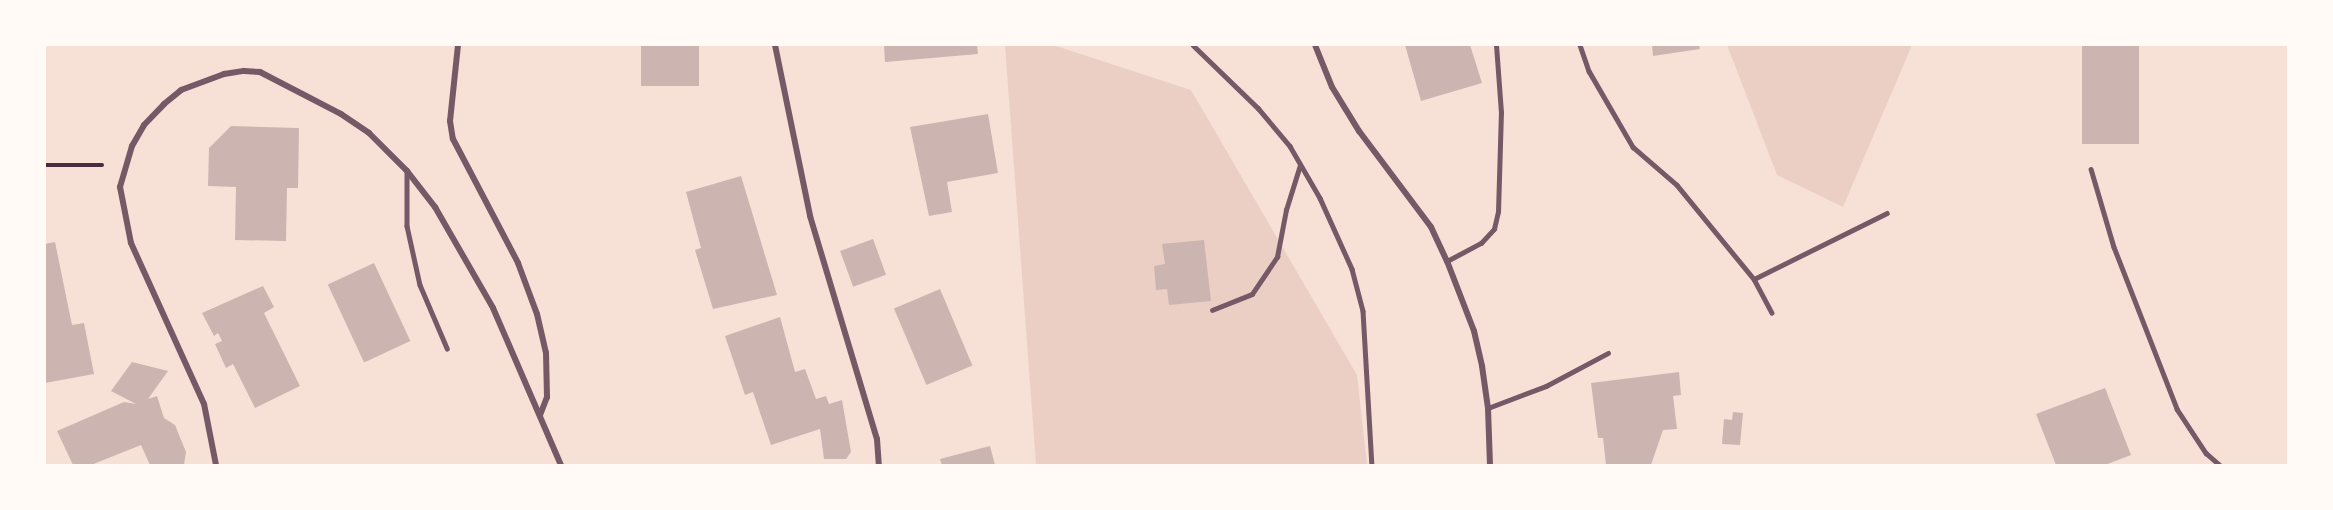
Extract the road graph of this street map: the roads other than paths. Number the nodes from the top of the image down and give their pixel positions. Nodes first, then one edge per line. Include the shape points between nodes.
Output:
1 (458, 45) edge
2 (776, 45) edge
3 (1193, 45) edge
4 (1315, 45) edge
5 (1496, 45) edge
6 (1580, 45) edge
7 (1300, 165) junction
8 (2091, 169) dead end
9 (407, 171) junction
10 (1887, 213) dead end
11 (1447, 261) junction
12 (1754, 279) junction
13 (1212, 310) dead end
14 (1772, 313) dead end
15 (447, 348) dead end
16 (1608, 353) dead end
17 (1488, 408) junction
18 (540, 415) junction
19 (216, 465) edge
20 (561, 465) edge
21 (879, 465) edge
22 (1372, 465) edge
23 (1490, 465) edge
24 (2220, 465) edge

1 - 18 street via 450,121 453,139 518,263 537,314 546,353 547,397
2 - 21 street via 808,207 878,439
3 - 7 lane via 1258,108
4 - 11 street via 1332,87 1359,131 1431,227
5 - 11 lane via 1501,113 1498,212 1494,229 1481,243
6 - 12 lane via 1589,71 1633,147 1677,185
7 - 13 lane via 1277,258 1251,294
7 - 22 lane via 1352,269 1363,311
8 - 24 lane via 2114,246 2177,409 2206,453
9 - 15 lane via 407,226 420,285
9 - 18 street via 435,207 493,308
9 - 19 street via 369,133 341,114 260,72 224,74 181,90 144,125 123,171 122,206 131,243 204,404
10 - 12 lane
11 - 17 street via 1474,331
12 - 14 lane
16 - 17 lane via 1546,386
17 - 23 street
18 - 20 street

